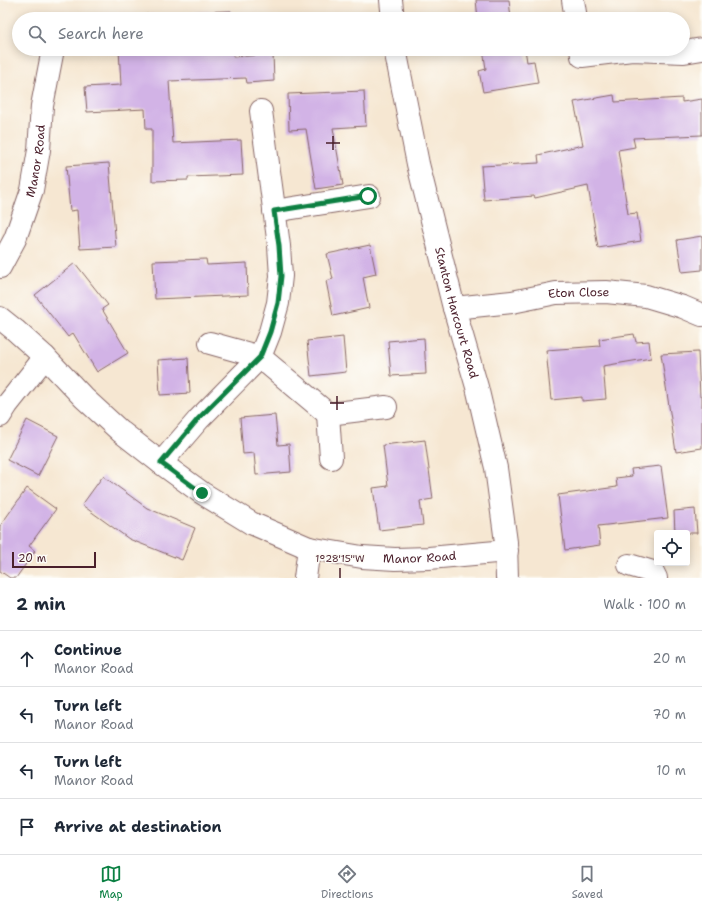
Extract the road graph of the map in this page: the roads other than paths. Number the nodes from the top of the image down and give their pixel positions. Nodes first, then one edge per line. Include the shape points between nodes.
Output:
1 (391, 0) edge
2 (572, 0) edge
3 (392, 12) edge
4 (575, 12) edge
5 (702, 49) edge
6 (690, 51) edge
7 (51, 56) edge
8 (396, 56) edge
9 (261, 111) dead end
10 (368, 196) dead end
11 (274, 211) junction
12 (0, 267) edge
13 (454, 308) junction
14 (702, 315) edge
15 (0, 318) edge
16 (210, 343) dead end
17 (45, 357) junction
18 (260, 357) junction
19 (386, 407) dead end
20 (328, 414) junction
21 (0, 416) edge
22 (331, 458) dead end
23 (161, 463) junction
24 (309, 548) junction
25 (506, 551) junction
26 (629, 565) dead end
27 (305, 578) edge
28 (507, 578) edge
29 (656, 578) edge

1 - 3 street
2 - 4 street
5 - 6 street
7 - 12 street, Manor Road via 32,190 15,239
8 - 13 street, Stanton Harcourt Road via 418,164
9 - 11 street
10 - 11 street
11 - 18 street via 281,276 278,303
13 - 14 street, Eton Close via 512,302 556,293 606,292 646,296
13 - 25 street, Stanton Harcourt Road via 477,387 496,468
15 - 17 street, Manor Road
16 - 18 street
17 - 21 street
17 - 23 street, Manor Road via 120,431
18 - 20 street
18 - 23 street via 198,419
19 - 20 street
20 - 22 street
23 - 24 street, Manor Road via 202,493 251,523
24 - 25 street, Manor Road via 362,557 395,559
24 - 27 street
25 - 28 street, Stanton Harcourt Road
26 - 29 street via 653,572

